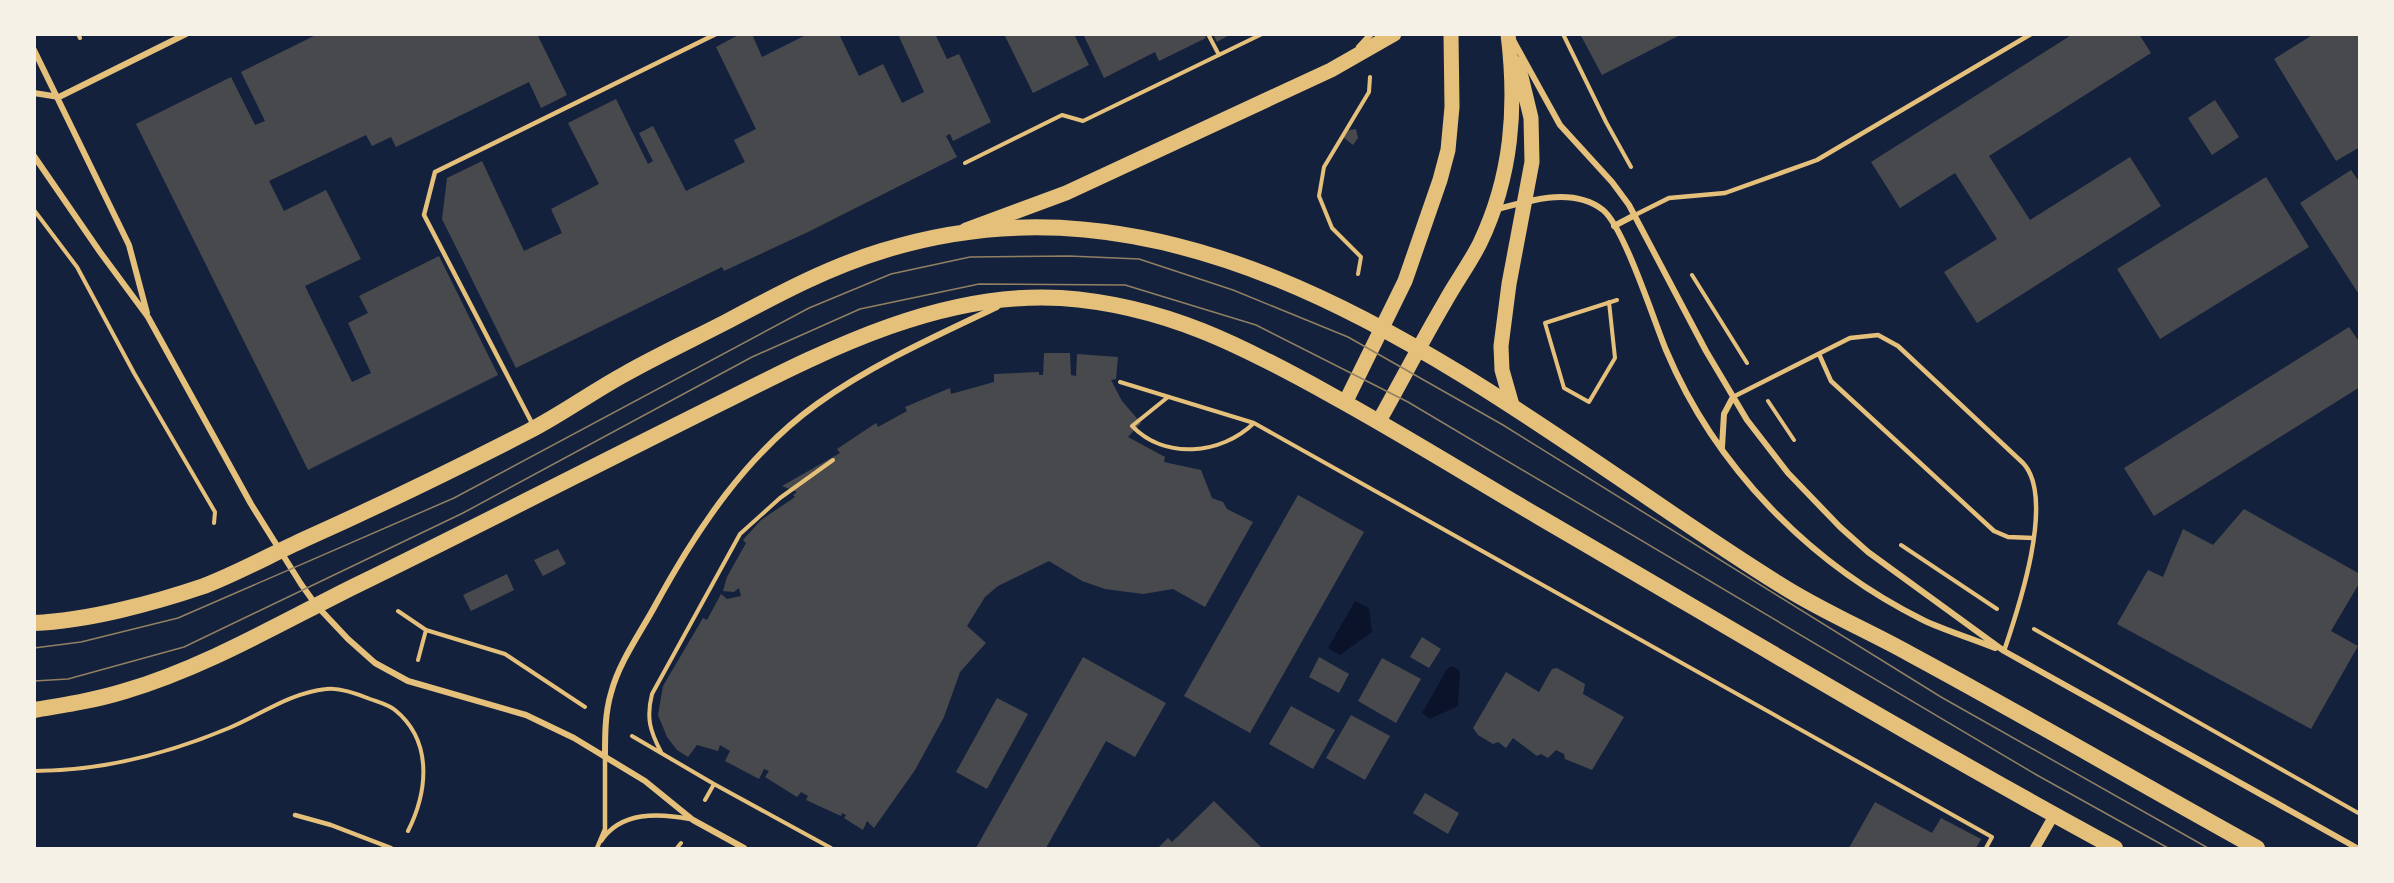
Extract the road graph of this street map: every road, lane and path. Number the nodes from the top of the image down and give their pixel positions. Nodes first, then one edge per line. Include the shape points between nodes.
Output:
1 (186, 34) edge
2 (716, 34) edge
3 (1209, 34) edge
4 (1262, 34) edge
5 (1371, 34) edge
6 (1394, 34) edge
7 (1451, 34) edge
8 (1563, 34) edge
9 (2031, 34) edge
10 (1509, 35) edge
11 (34, 50) edge
12 (1219, 55) junction
13 (1331, 70) junction
14 (1370, 73) dead end
15 (34, 93) edge
16 (59, 97) junction
17 (34, 156) edge
18 (965, 163) dead end
19 (1525, 202) junction
20 (1652, 206) junction
21 (34, 210) edge
22 (1494, 210) junction
23 (1635, 215) junction
24 (1614, 225) junction
25 (949, 236) junction
26 (1688, 271) dead end
27 (1358, 274) dead end
28 (1014, 299) junction
29 (1617, 300) dead end
30 (1609, 302) junction
31 (148, 317) junction
32 (1383, 331) junction
33 (1420, 350) junction
34 (1819, 354) junction
35 (1747, 363) dead end
36 (1120, 382) dead end
37 (1168, 397) junction
38 (1732, 397) junction
39 (1768, 400) dead end
40 (1345, 403) junction
41 (1512, 405) junction
42 (1379, 421) junction
43 (1254, 423) junction
44 (535, 428) junction
45 (1722, 448) junction
46 (1800, 450) dead end
47 (833, 460) dead end
48 (214, 523) dead end
49 (2033, 538) junction
50 (1898, 543) dead end
51 (280, 550) junction
52 (316, 605) junction
53 (1998, 609) dead end
54 (398, 610) dead end
55 (34, 623) edge
56 (2033, 629) dead end
57 (426, 630) junction
58 (2004, 651) junction
59 (418, 660) dead end
60 (585, 707) dead end
61 (34, 710) edge
62 (633, 736) dead end
63 (661, 752) junction
64 (605, 756) junction
65 (34, 771) edge
66 (714, 784) junction
67 (705, 800) dead end
68 (2360, 813) edge
69 (295, 815) dead end
70 (2054, 815) junction
71 (693, 820) junction
72 (408, 831) dead end
73 (601, 841) junction
74 (681, 843) dead end
75 (391, 849) edge
76 (597, 849) edge
77 (677, 849) edge
78 (744, 849) edge
79 (831, 849) edge
80 (1986, 849) edge
81 (2035, 849) edge
82 (2115, 849) edge
83 (2257, 849) edge
84 (2357, 849) edge

1 - 16 street
2 - 44 lane via 435,172 424,215
3 - 12 path
4 - 12 path
5 - 13 street
6 - 13 main road
7 - 32 main road via 1448,150 1432,208
8 - 20 path
9 - 20 lane via 1817,160 1738,189 1669,198
10 - 19 main road via 1531,118 1532,162
10 - 22 main road via 1513,123
10 - 23 street via 1560,125 1612,182
11 - 16 street
12 - 18 path via 1083,121 1062,115
13 - 25 main road via 1066,193
14 - 27 path via 1369,92 1324,167 1320,196 1332,228 1361,257
15 - 16 street
16 - 31 street via 129,245
17 - 31 street
19 - 22 street
19 - 24 street via 1558,197 1583,200 1602,210
19 - 41 main road via 1501,346 1502,370
20 - 23 lane
21 - 48 path via 77,267 216,512
22 - 33 main road via 1479,245
23 - 24 street
23 - 38 street
24 - 45 street via 1673,366
25 - 32 highway via 1062,228 1150,240 1224,260 1320,296
25 - 44 highway via 885,249 800,283 623,375
26 - 35 path via 1697,279
28 - 40 highway via 1098,302 1170,318 1245,348
28 - 52 highway via 938,311 856,340 738,394
28 - 64 street via 913,347 815,405 768,447 724,496 695,536 610,693
29 - 30 path
30 - 30 path via 1545,323 1564,388 1589,402 1615,358
31 - 51 street
32 - 33 highway
32 - 40 main road
33 - 41 highway
33 - 42 main road
34 - 38 lane
34 - 49 lane via 1831,381 1994,531 2008,537
34 - 49 lane via 1859,336 1878,336 1898,346 2028,469 2034,484
36 - 37 path
37 - 43 path
37 - 43 path via 1132,426 1151,441 1188,450 1205,449 1242,435
38 - 45 street via 1724,414
38 - 58 street via 1777,460 1840,527 1868,552
39 - 46 path
40 - 42 highway
41 - 83 highway via 1782,587 1909,653
42 - 70 highway
43 - 80 path via 1992,837
44 - 51 highway
45 - 58 street via 1762,499 1833,564 1924,620
47 - 63 path via 780,498 740,534 652,694 650,730
49 - 58 lane via 2027,581
50 - 53 path
51 - 52 street
51 - 55 highway via 206,585 122,608
52 - 61 highway via 150,683
52 - 64 street via 366,656 399,677 526,715
54 - 57 path
56 - 68 path
57 - 59 path
57 - 60 path via 505,654
58 - 84 street
62 - 63 path
63 - 66 path
64 - 71 street via 656,789
64 - 73 lane via 605,829
65 - 72 path via 75,771 163,753 230,728 299,694 330,688 362,695 395,710 421,744 424,772 419,809
66 - 67 path
66 - 79 path
69 - 75 lane
70 - 81 street
70 - 82 highway
71 - 73 lane via 669,815 637,816 616,826
71 - 78 street
73 - 76 lane
74 - 77 path

